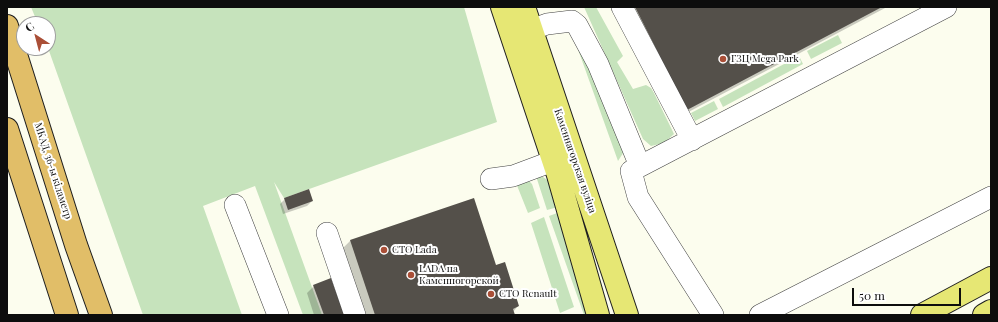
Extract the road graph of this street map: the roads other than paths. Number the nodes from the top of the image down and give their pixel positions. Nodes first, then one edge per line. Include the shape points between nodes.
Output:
1 (502, 7) edge
2 (524, 7) edge
3 (622, 7) edge
4 (946, 7) edge
5 (7, 26) edge
6 (522, 34) junction
7 (7, 129) edge
8 (692, 140) junction
9 (563, 158) junction
10 (640, 166) junction
11 (491, 179) dead end
12 (991, 198) edge
13 (235, 205) dead end
14 (328, 233) dead end
15 (991, 278) edge
16 (991, 311) edge
17 (67, 315) edge
18 (101, 315) edge
19 (278, 315) edge
20 (355, 315) edge
21 (598, 315) edge
22 (627, 315) edge
23 (713, 315) edge
24 (760, 315) edge
25 (922, 315) edge
26 (984, 315) edge

1 - 6 main road, Каменнагорская вуліца
2 - 6 main road, Каменнагорская вуліца
3 - 8 lane
4 - 8 lane
5 - 18 highway, МКАД, 36-ы кіламетр
6 - 9 main road, Каменнагорская вуліца
6 - 10 lane via 547,24 572,20 577,25 598,64
7 - 17 highway
8 - 10 lane
9 - 11 lane via 513,176
9 - 21 main road, Каменнагорская вуліца via 578,241
9 - 22 main road, Каменнагорская вуліца
10 - 23 lane via 631,171 638,197
12 - 24 lane
13 - 19 lane
14 - 20 lane
15 - 25 main road
16 - 26 main road

